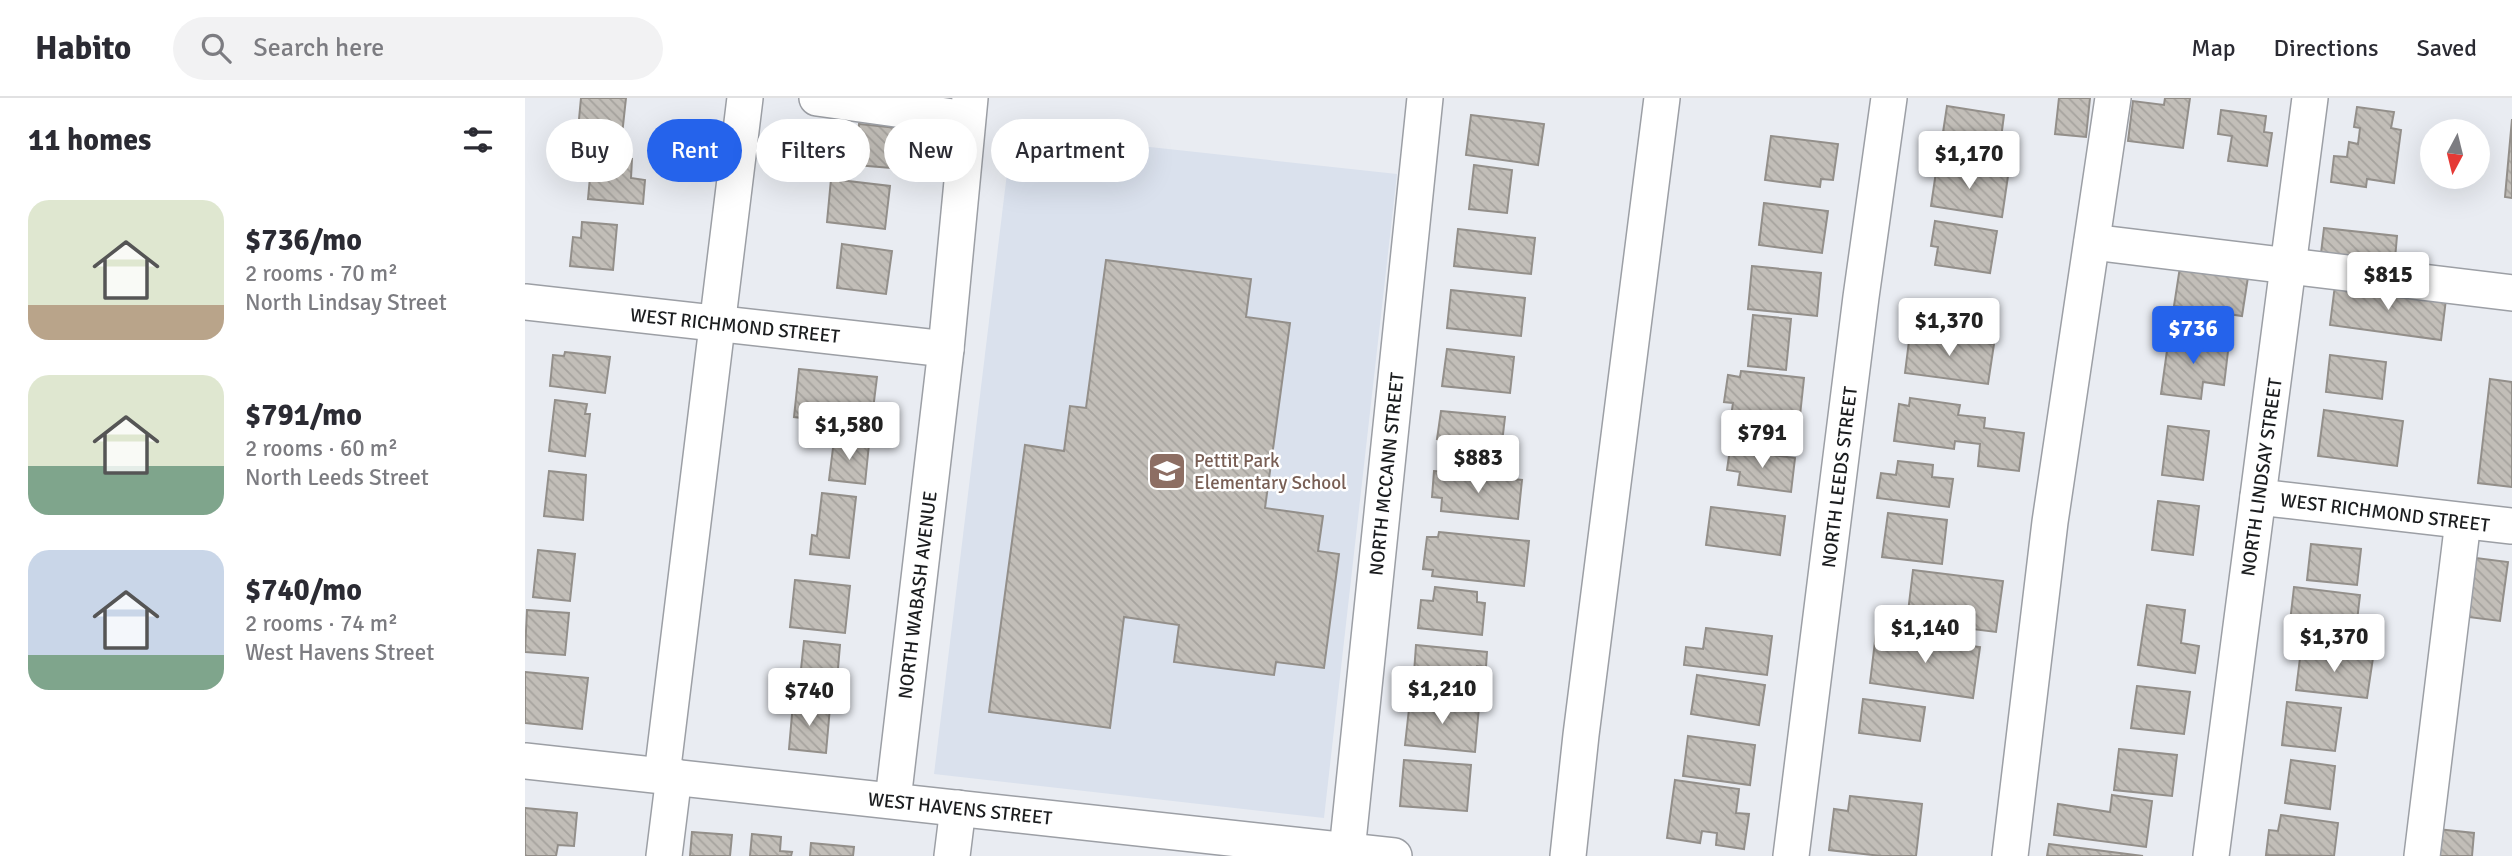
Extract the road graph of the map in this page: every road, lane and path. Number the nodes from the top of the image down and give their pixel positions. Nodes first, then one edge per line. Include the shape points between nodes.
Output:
1 (745, 98) edge
2 (817, 98) edge
3 (1425, 98) edge
4 (1662, 98) edge
5 (1889, 98) edge
6 (2113, 98) edge
7 (2310, 98) edge
8 (969, 108) edge
9 (2092, 242) junction
10 (2289, 265) junction
11 (2512, 293) edge
12 (525, 302) edge
13 (716, 323) junction
14 (946, 349) junction
15 (2258, 497) junction
16 (2463, 521) junction
17 (2512, 526) edge
18 (525, 761) edge
19 (668, 775) junction
20 (893, 800) junction
21 (958, 808) junction
22 (1347, 851) junction
23 (664, 856) edge
24 (952, 856) edge
25 (1394, 856) edge
26 (1568, 856) edge
27 (1791, 856) edge
28 (2010, 856) edge
29 (2211, 856) edge
30 (2422, 856) edge

1 - 13 street
2 - 8 street
3 - 22 street, NORTH MCCANN STREET
4 - 26 street
5 - 27 street, NORTH LEEDS STREET
6 - 9 street
7 - 10 street, NORTH LINDSAY STREET
8 - 14 street, NORTH WABASH AVENUE
9 - 10 street
9 - 28 street via 2050,522
10 - 11 street
10 - 15 street, NORTH LINDSAY STREET
12 - 13 street, WEST RICHMOND STREET
13 - 14 street, WEST RICHMOND STREET
13 - 19 street
14 - 20 street, NORTH WABASH AVENUE
15 - 16 street, WEST RICHMOND STREET
15 - 29 street, NORTH LINDSAY STREET
16 - 17 street, WEST RICHMOND STREET
16 - 30 street
18 - 19 street, WEST HAVENS STREET
19 - 20 street, WEST HAVENS STREET
19 - 23 street
20 - 21 street, WEST HAVENS STREET
21 - 22 street, WEST HAVENS STREET
21 - 24 street
22 - 25 street, WEST HAVENS STREET

